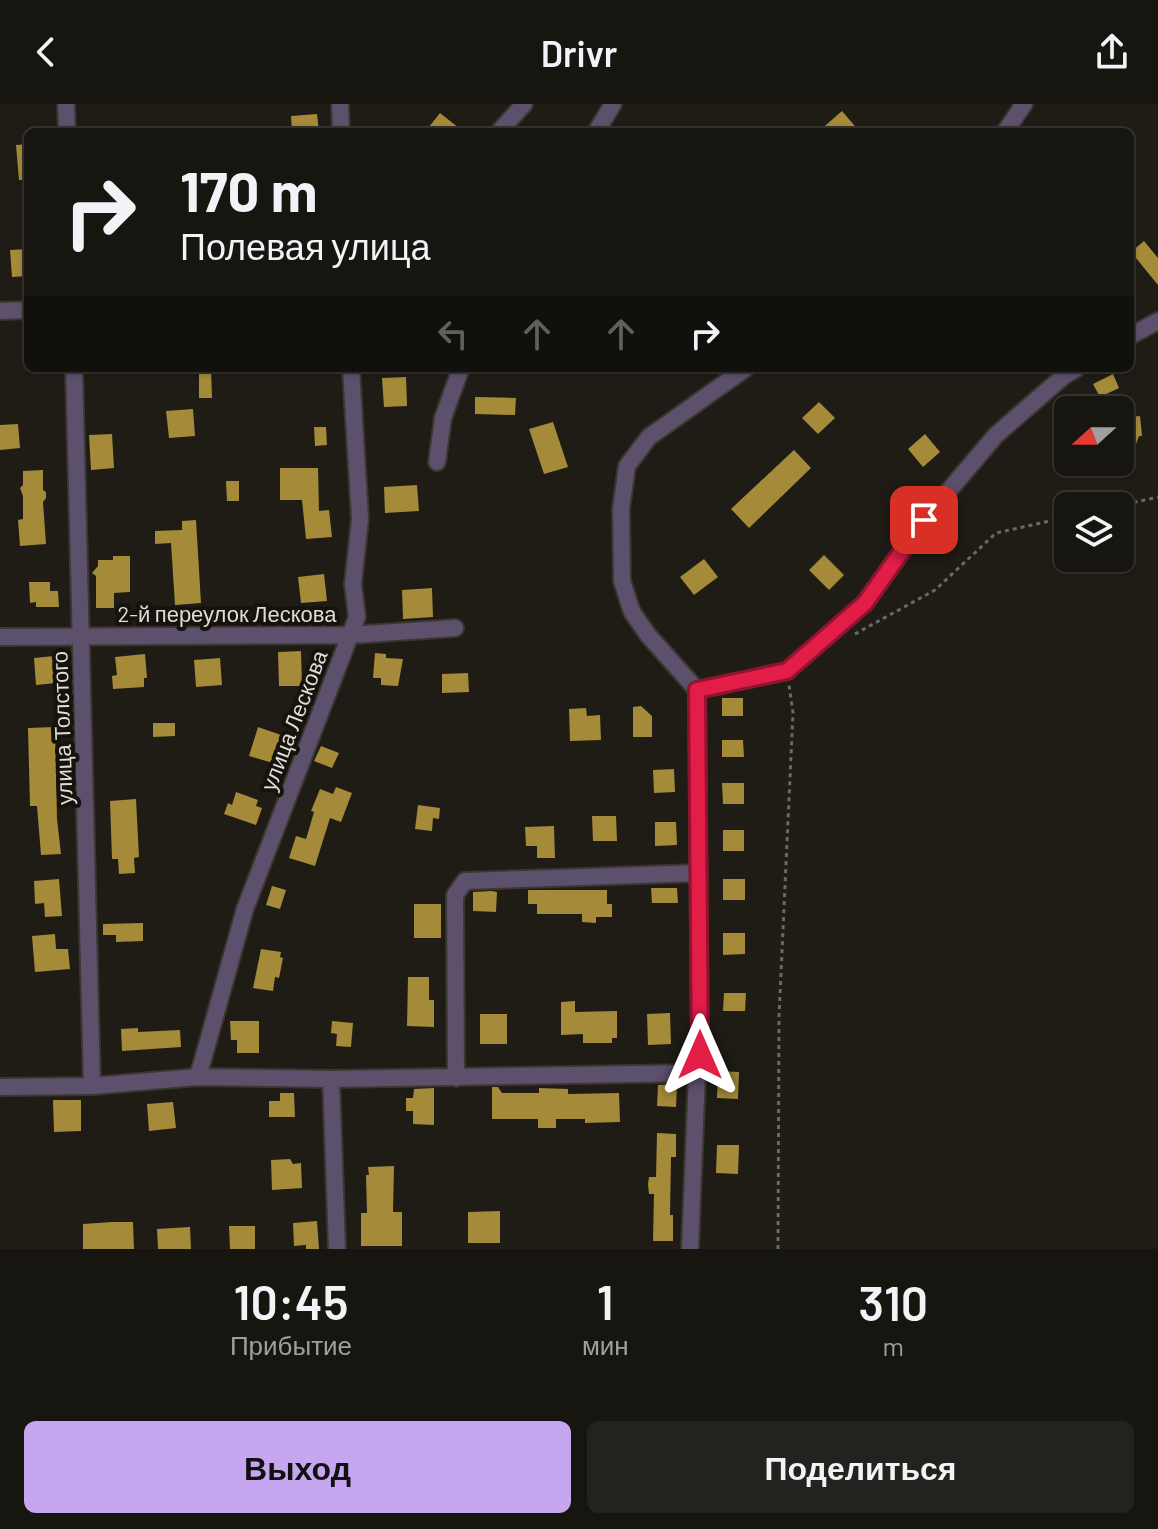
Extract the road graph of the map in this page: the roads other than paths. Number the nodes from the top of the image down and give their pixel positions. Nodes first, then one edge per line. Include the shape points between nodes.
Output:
1 (66, 104) edge
2 (340, 104) edge
3 (524, 104) edge
4 (613, 104) edge
5 (1024, 104) edge
6 (67, 128) edge
7 (341, 128) edge
8 (503, 128) edge
9 (598, 128) edge
10 (1008, 128) edge
11 (24, 310) edge
12 (0, 311) edge
13 (1158, 321) edge
14 (1134, 334) edge
15 (74, 372) edge
16 (351, 372) edge
17 (460, 372) edge
18 (740, 372) edge
19 (1070, 372) edge
20 (437, 462) dead end
21 (455, 628) dead end
22 (80, 635) junction
23 (351, 635) junction
24 (0, 637) edge
25 (697, 690) junction
26 (699, 873) junction
27 (697, 1073) junction
28 (198, 1077) junction
29 (456, 1078) junction
30 (331, 1079) junction
31 (92, 1086) junction
32 (0, 1087) edge
33 (337, 1249) edge
34 (690, 1249) edge

1 - 6 street
2 - 7 street
3 - 8 street
4 - 9 street
5 - 10 street
11 - 12 street
13 - 14 street
15 - 22 street, улица Толстого
16 - 23 street, улица Лескова via 360,519 353,584 357,617
17 - 20 street via 443,418
18 - 25 street via 649,437 627,466 621,509 622,581 632,612
19 - 25 street via 996,435 924,520 865,603 787,671
21 - 23 street, 2-й переулок Лескова
22 - 23 street, 2-й переулок Лескова
22 - 24 street, 2-й переулок Лескова
22 - 31 street, улица Толстого
23 - 28 street, улица Лескова via 245,909
25 - 26 street
26 - 27 street
26 - 29 street via 465,881 455,895
27 - 29 street
27 - 34 street
28 - 30 street
28 - 31 street
29 - 30 street
30 - 33 street
31 - 32 street

